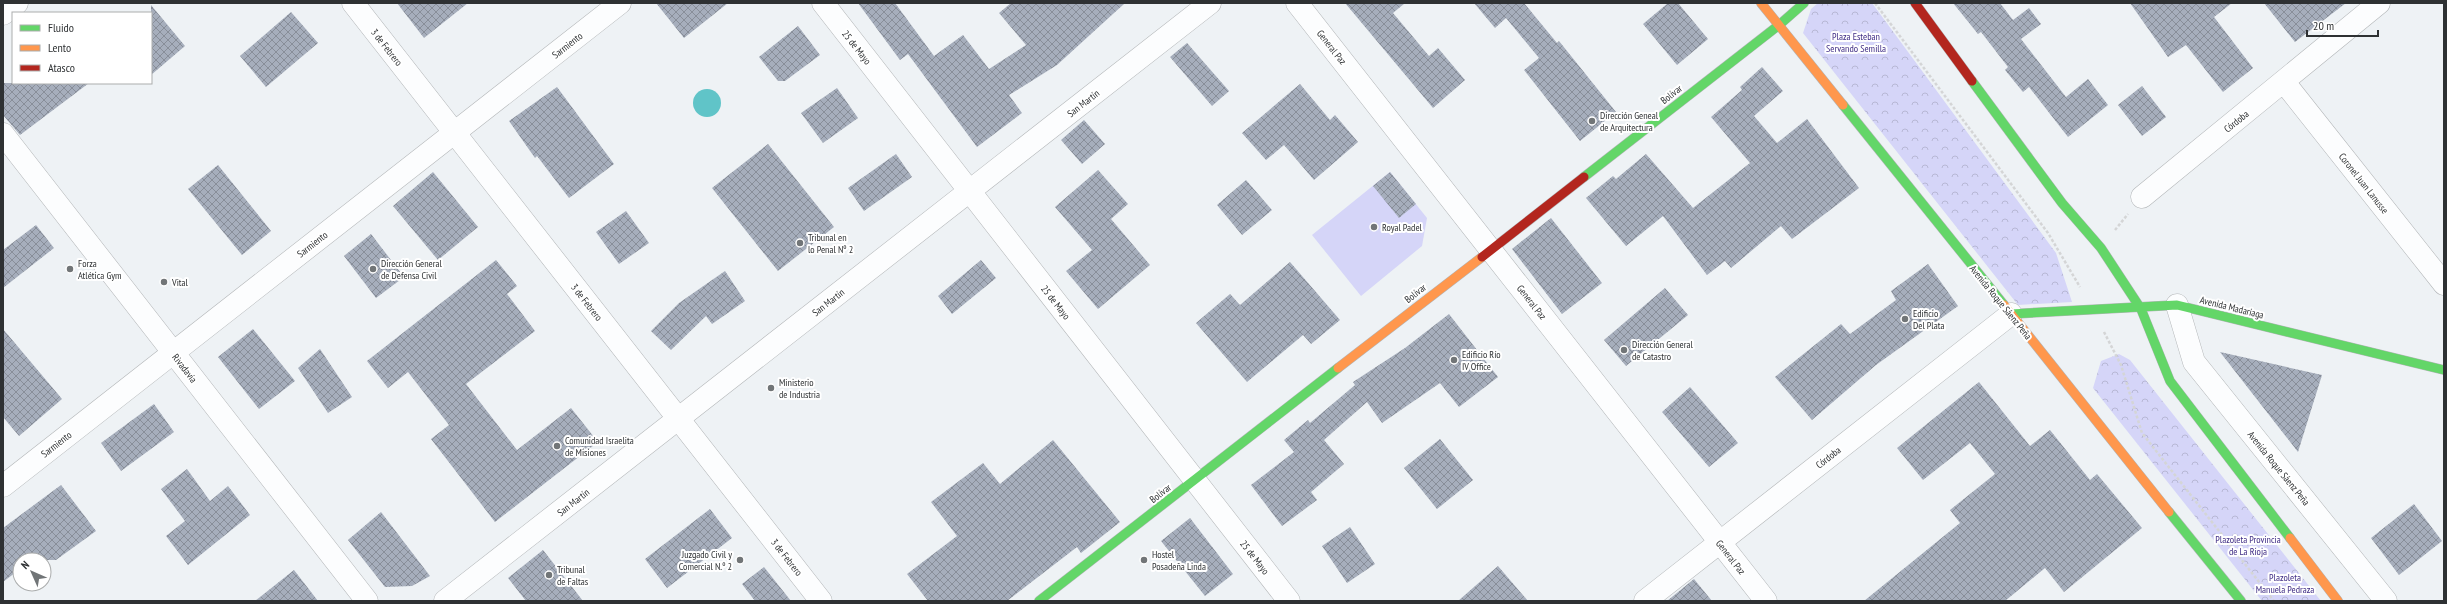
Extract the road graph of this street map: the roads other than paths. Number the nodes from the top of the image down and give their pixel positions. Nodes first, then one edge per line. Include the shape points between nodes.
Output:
1 (17, 3) edge
2 (353, 3) edge
3 (620, 3) edge
4 (823, 3) edge
5 (1210, 3) edge
6 (1297, 3) edge
7 (1761, 3) edge
8 (1804, 3) edge
9 (1915, 3) edge
10 (2379, 3) edge
11 (3, 14) edge
12 (1779, 25) junction
13 (2284, 82) junction
14 (454, 132) junction
15 (3, 134) edge
16 (970, 191) junction
17 (2142, 197) road end
18 (1490, 248) junction
19 (2444, 284) edge
20 (2177, 305) junction
21 (2141, 309) junction
22 (2011, 314) junction
23 (173, 353) junction
24 (2444, 370) edge
25 (679, 419) junction
26 (1195, 480) junction
27 (3, 486) edge
28 (1720, 543) junction
29 (367, 601) edge
30 (445, 601) edge
31 (821, 601) edge
32 (1039, 601) edge
33 (1289, 601) edge
34 (1645, 601) edge
35 (1766, 601) edge
36 (2241, 601) edge
37 (2338, 601) edge
38 (2386, 601) edge

1 - 11 street
2 - 14 street, 3 de Febrero
3 - 14 street, Sarmiento
4 - 16 street, 25 de Mayo
5 - 16 street, San Martín
6 - 18 street, General Paz
7 - 12 main road, Avenida Roque Sáenz Peña
8 - 12 main road, Bolívar
9 - 21 main road via 2062,203 2101,248
10 - 13 street, Córdoba
12 - 18 main road, Bolívar
12 - 22 main road, Avenida Roque Sáenz Peña
13 - 17 street, Córdoba
13 - 19 street, Coronel Juan Lanusse
14 - 23 street, Sarmiento
14 - 25 street, 3 de Febrero
15 - 23 street, Rivadavia
16 - 25 street, San Martín
16 - 26 street, 25 de Mayo
18 - 26 main road, Bolívar
18 - 28 street, General Paz
20 - 21 main road, Avenida Madariaga
20 - 24 main road, Avenida Madariaga
20 - 38 street, Avenida Roque Sáenz Peña via 2194,362
21 - 22 main road, Avenida Madariaga
21 - 37 main road via 2170,381
22 - 28 street, Córdoba
22 - 36 main road, Avenida Roque Sáenz Peña
23 - 27 street, Sarmiento
23 - 29 street, Rivadavia
25 - 30 street, San Martín
25 - 31 street, 3 de Febrero
26 - 32 main road, Bolívar
26 - 33 street, 25 de Mayo
28 - 34 street, Córdoba
28 - 35 street, General Paz

